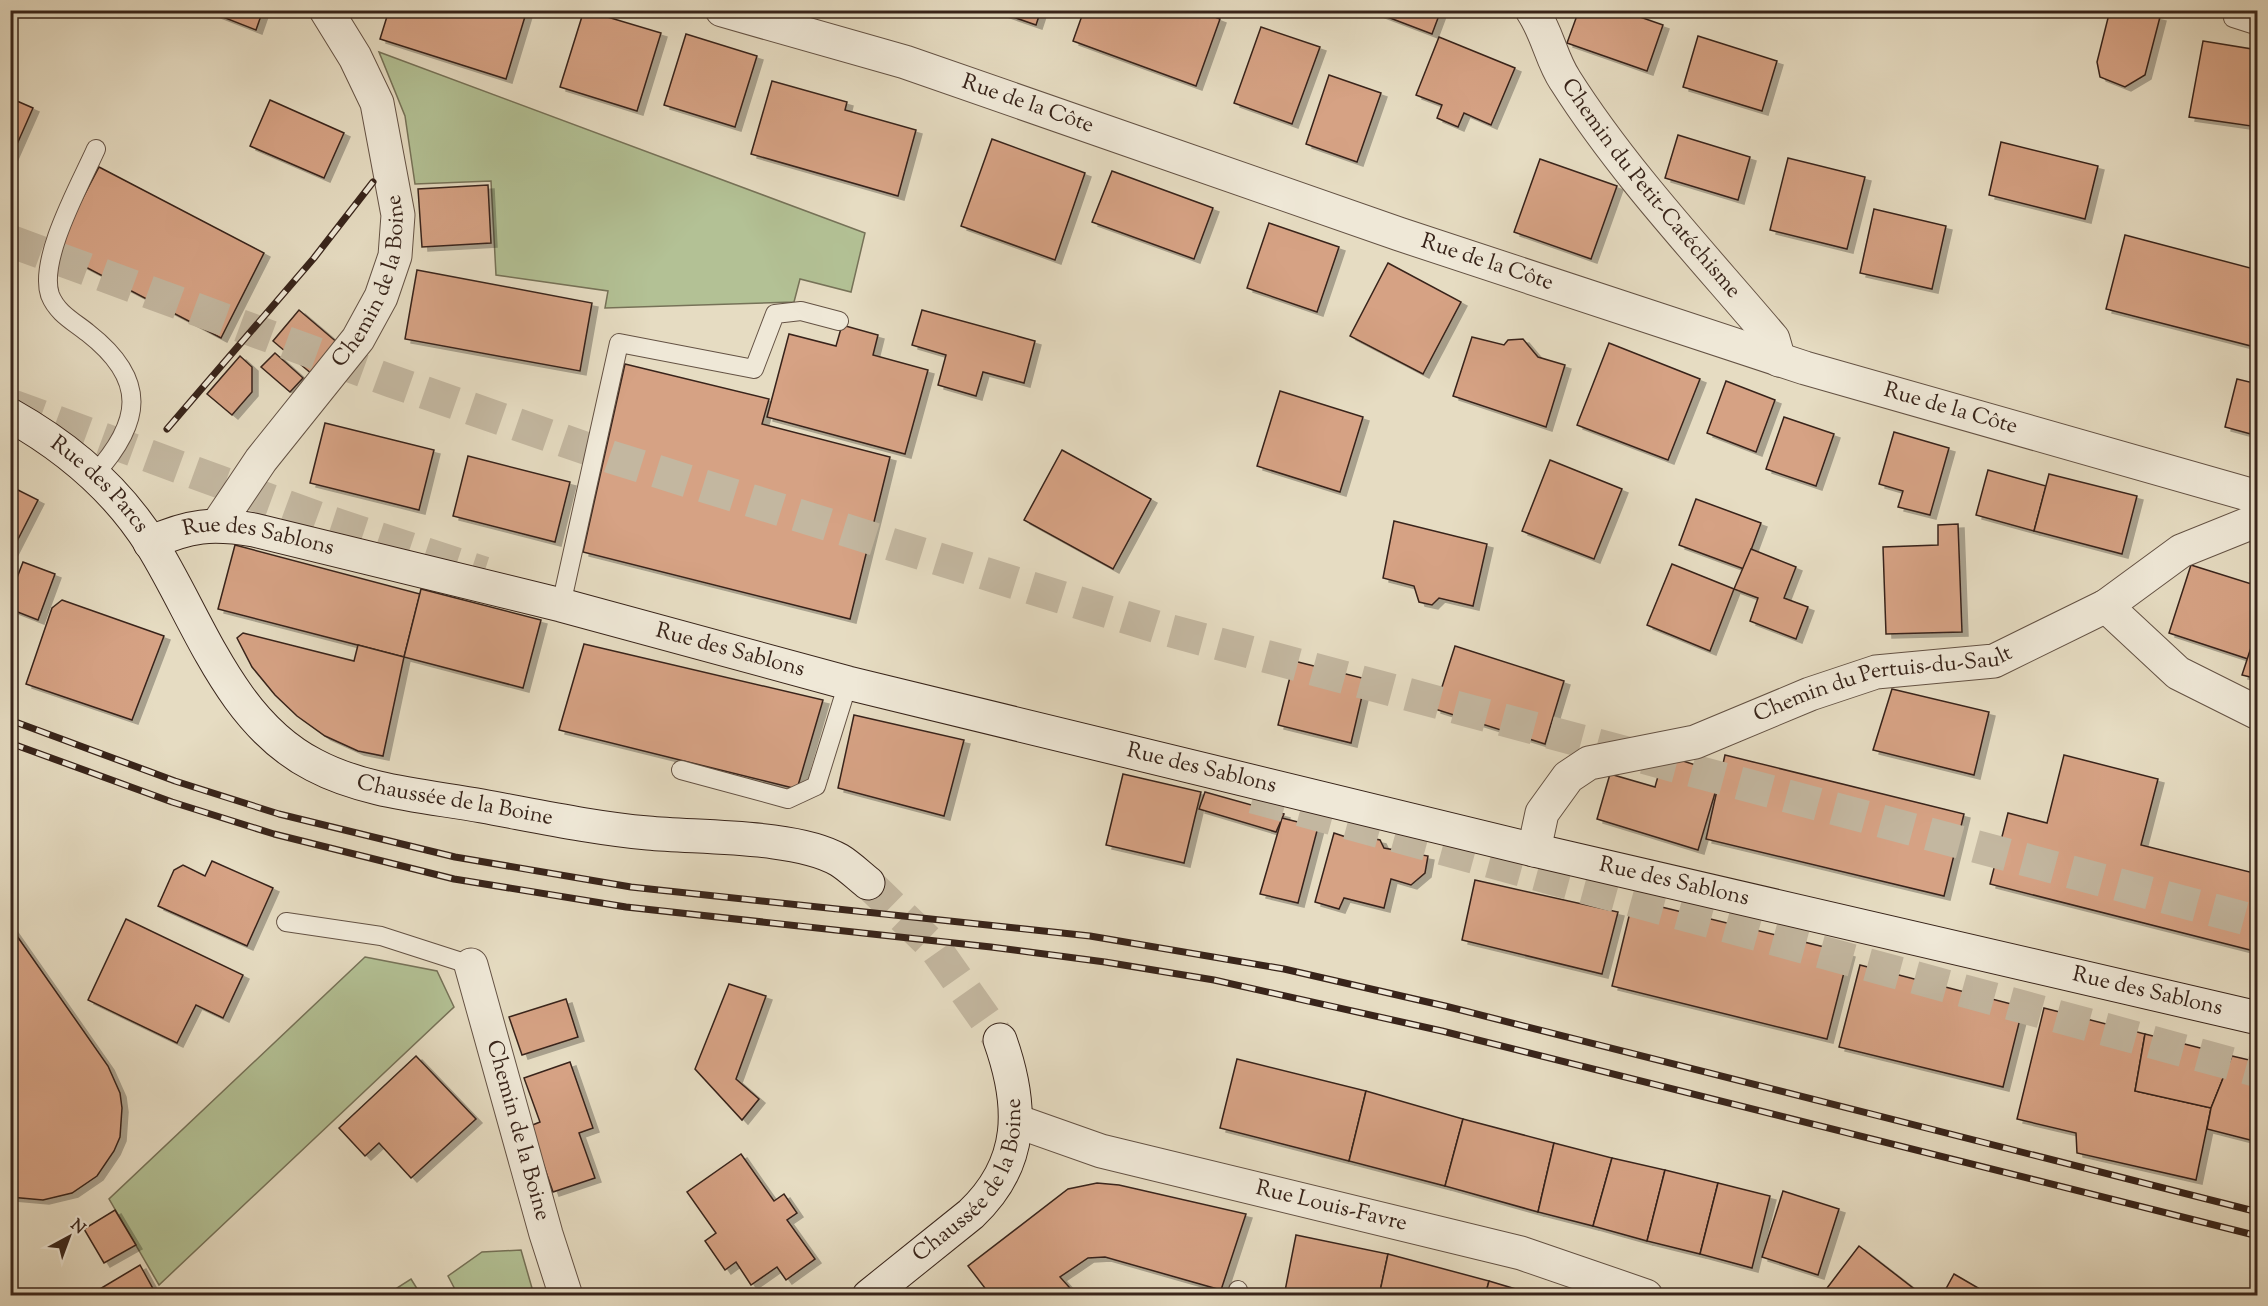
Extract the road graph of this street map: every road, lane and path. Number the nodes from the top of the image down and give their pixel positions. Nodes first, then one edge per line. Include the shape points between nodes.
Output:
1 (326, 10) edge
2 (722, 10) edge
3 (1532, 10) edge
4 (2235, 10) edge
5 (780, 18) edge
6 (2258, 26) edge
7 (96, 149) dead end
8 (839, 321) dead end
9 (1779, 360) junction
10 (10, 415) edge
11 (94, 475) junction
12 (2258, 497) edge
13 (2258, 520) edge
14 (218, 524) junction
15 (150, 543) junction
16 (561, 605) junction
17 (2106, 606) junction
18 (848, 683) junction
19 (2258, 713) edge
20 (681, 770) dead end
21 (1534, 850) junction
22 (868, 883) tunnel mouth
23 (286, 922) dead end
24 (471, 966) joint
25 (2258, 1018) edge
26 (1000, 1040) tunnel mouth
27 (1016, 1121) junction
28 (566, 1296) edge
29 (869, 1296) edge
30 (1646, 1296) edge

1 - 14 street, Chemin de la Boine via 377,103 398,215 395,256 381,297 358,339 261,460
2 - 5 street, Rue de la Côte
3 - 9 street, Chemin du Petit-Catéchisme via 1544,29 1563,78 1607,140 1773,339
4 - 6 lane via 2233,18
5 - 9 street, Rue de la Côte via 1399,234
7 - 11 lane via 61,225 47,270 50,294 61,314 110,353 124,370 131,393 131,414 120,444
8 - 16 lane via 801,311 775,314 754,369 619,343
9 - 12 street, Rue de la Côte
10 - 11 street, Rue des Parcs via 56,442
11 - 15 street, Rue des Parcs
13 - 17 street, Chemin du Pertuis-du-Sault via 2181,551
14 - 15 street, Rue des Sablons via 177,531
14 - 16 street, Rue des Sablons
15 - 22 street, Chaussée de la Boine via 228,683 287,750 315,766 348,780 397,791 625,831 799,846 838,860
16 - 18 street, Rue des Sablons
17 - 19 street via 2178,673
17 - 21 street, Chemin du Pertuis-du-Sault via 1994,661 1876,672 1810,694 1695,742 1589,763 1568,777 1542,813
18 - 20 lane via 816,786 788,799
18 - 21 street, Rue des Sablons
21 - 25 street, Rue des Sablons
23 - 24 lane via 381,936
24 - 28 street, Chemin de la Boine
26 - 27 street, Chaussée de la Boine via 1012,1074
27 - 29 street, Chaussée de la Boine via 1002,1178 985,1201
27 - 30 street, Rue Louis-Favre via 1101,1151 1521,1253

